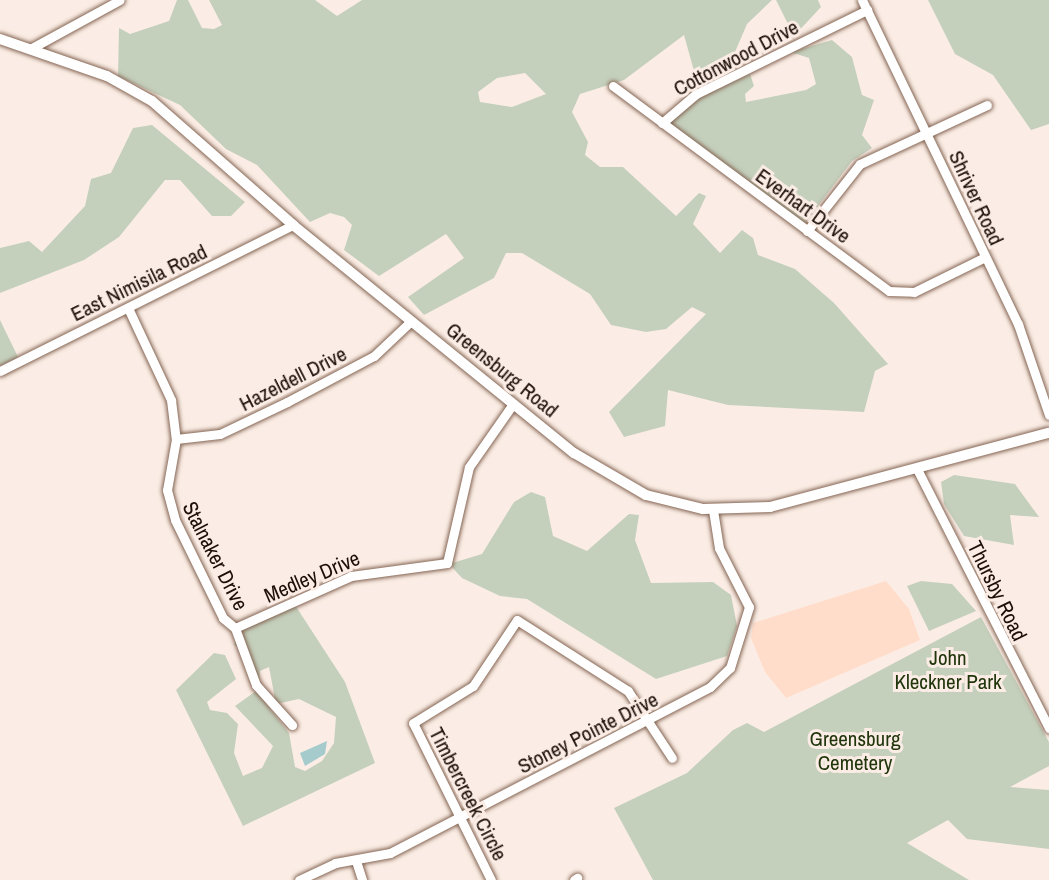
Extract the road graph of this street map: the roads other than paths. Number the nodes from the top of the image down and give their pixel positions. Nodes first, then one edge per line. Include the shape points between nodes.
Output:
1 (120, 0) edge
2 (862, 0) edge
3 (867, 10) junction
4 (0, 39) edge
5 (30, 50) junction
6 (612, 86) dead end
7 (987, 105) dead end
8 (662, 123) junction
9 (926, 133) junction
10 (293, 225) junction
11 (807, 231) junction
12 (985, 257) junction
13 (128, 309) junction
14 (411, 321) junction
15 (0, 371) edge
16 (513, 404) junction
17 (1049, 415) edge
18 (1049, 433) edge
19 (176, 439) junction
20 (917, 469) junction
21 (713, 510) junction
22 (235, 628) junction
23 (650, 721) junction
24 (292, 725) dead end
25 (1049, 728) edge
26 (672, 758) dead end
27 (460, 818) junction
28 (356, 861) junction
29 (299, 880) edge
30 (362, 880) edge
31 (491, 880) edge

1 - 5 street
2 - 3 street, Shriver Road
3 - 8 street, Cottonwood Drive via 696,94
3 - 9 street, Shriver Road
4 - 5 main road, Greensburg Road
5 - 10 main road, Greensburg Road via 107,76 152,101
6 - 8 street, Everhart Drive
7 - 9 street
8 - 11 street, Everhart Drive
9 - 11 street via 852,170
9 - 12 street, Shriver Road
10 - 13 street, East Nimisila Road
10 - 14 main road, Greensburg Road
11 - 12 street, Everhart Drive via 901,294
12 - 17 street, Shriver Road via 1023,336
13 - 15 street, East Nimisila Road
13 - 19 street, Stalnaker Drive via 167,387
14 - 16 main road, Greensburg Road
14 - 19 street, Hazeldell Drive via 374,356 287,402 220,434
16 - 21 main road, Greensburg Road via 621,484 664,502
16 - 22 street, Medley Drive via 469,467 445,564 351,576
18 - 20 main road, Greensburg Road
19 - 22 street, Stalnaker Drive via 167,476 170,508 223,618
20 - 21 main road, Greensburg Road via 770,507
20 - 25 street, Thursby Road
21 - 23 street, Stoney Pointe Drive via 719,548 749,607 743,636 730,668 710,687
22 - 24 street, Stalnaker Drive via 256,685
23 - 26 street
23 - 27 street, Stoney Pointe Drive
23 - 27 street, Timbercreek Circle via 628,691 517,620 473,686 413,723
27 - 28 street, Stoney Pointe Drive via 390,853
27 - 31 street, Timbercreek Circle
28 - 29 street, Stoney Pointe Drive
28 - 30 street

